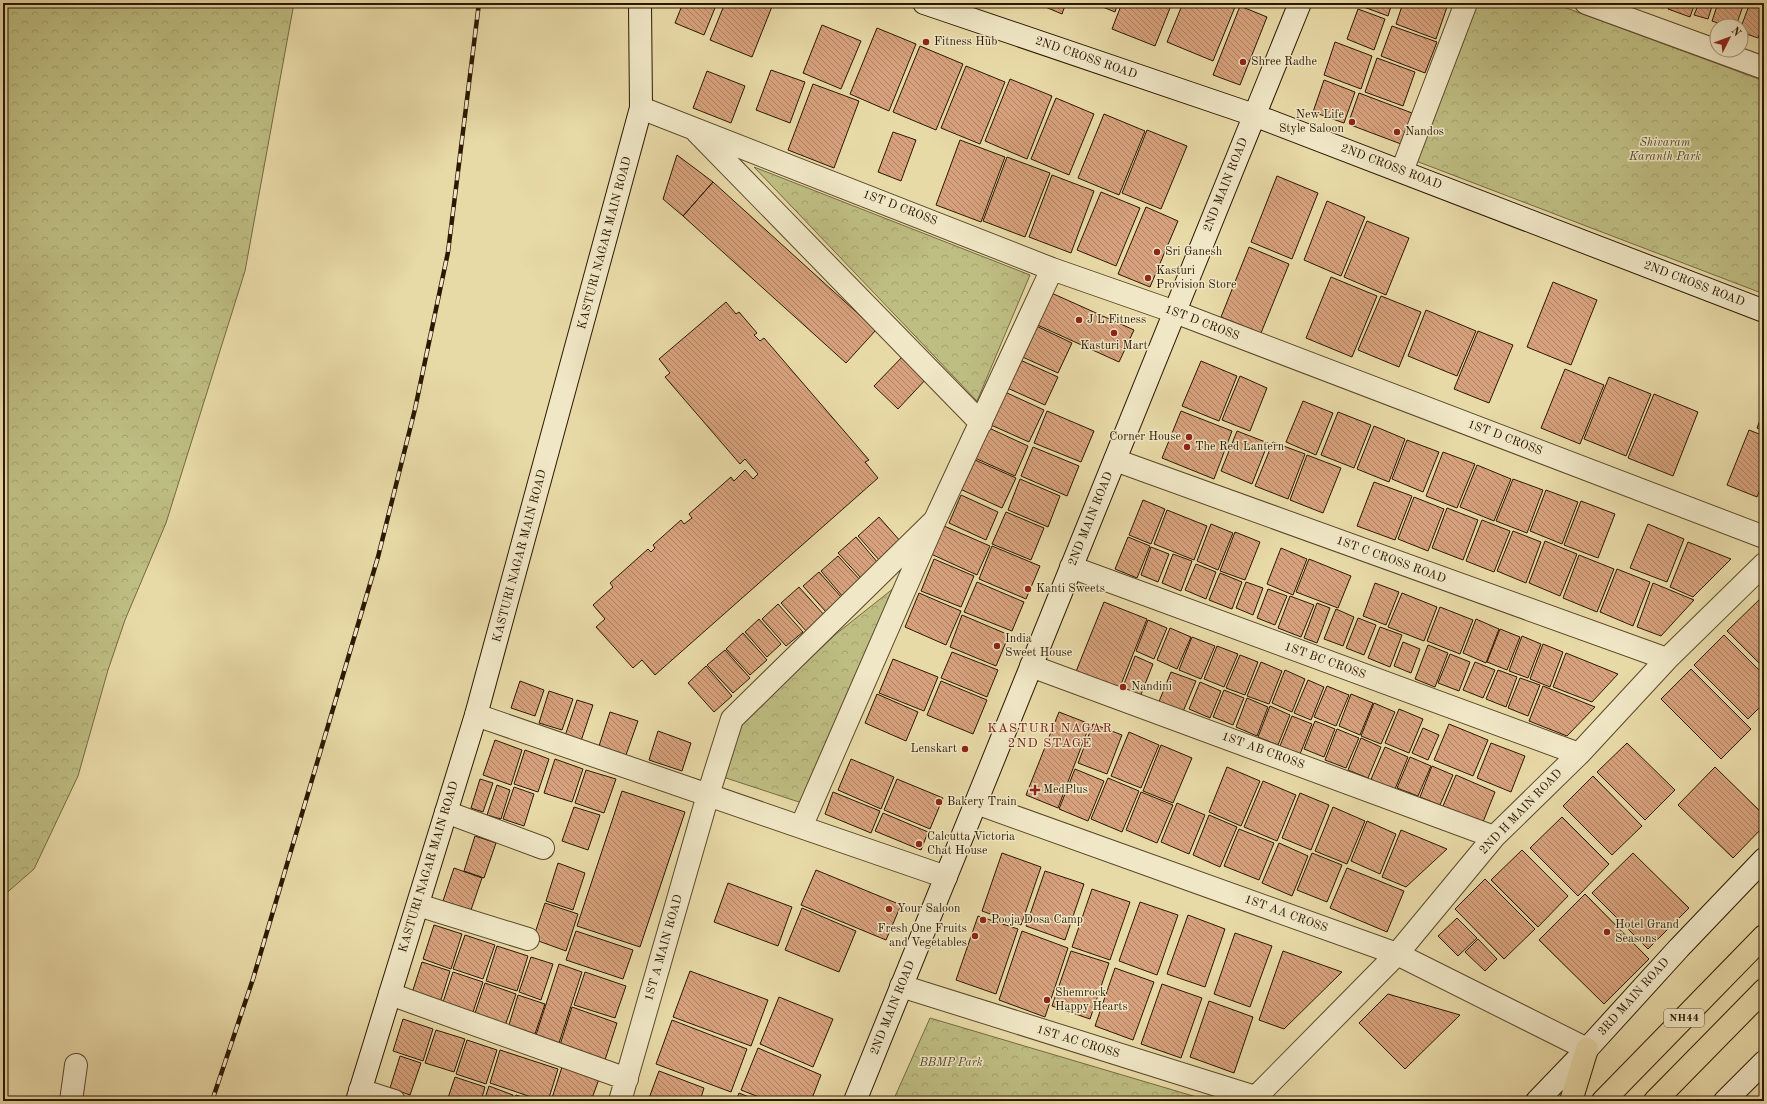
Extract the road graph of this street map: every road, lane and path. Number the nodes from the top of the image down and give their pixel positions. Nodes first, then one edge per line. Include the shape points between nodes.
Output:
1 (640, 3) edge
2 (924, 3) edge
3 (1300, 3) edge
4 (1466, 3) edge
5 (1586, 3) edge
6 (1764, 68) edge
7 (642, 108) junction
8 (1254, 115) junction
9 (692, 127) junction
10 (1402, 171) junction
11 (1052, 269) junction
12 (1764, 311) edge
13 (1175, 312) junction
14 (981, 423) junction
15 (1115, 460) junction
16 (935, 520) junction
17 (1764, 537) edge
18 (1764, 564) edge
19 (1071, 567) junction
20 (1667, 659) junction
21 (1031, 666) junction
22 (476, 715) junction
23 (1579, 754) junction
24 (708, 795) junction
25 (976, 802) junction
26 (446, 812) junction
27 (801, 826) junction
28 (1494, 837) junction
29 (543, 848) dead end
30 (1764, 859) edge
31 (946, 877) junction
32 (418, 905) junction
33 (1764, 936) edge
34 (528, 939) dead end
35 (1397, 954) junction
36 (901, 986) junction
37 (1764, 990) edge
38 (390, 994) junction
39 (1587, 1049) junction
40 (1764, 1062) edge
41 (76, 1065) dead end
42 (626, 1079) junction
43 (359, 1096) edge
44 (1253, 1099) edge
45 (71, 1101) edge
46 (394, 1101) edge
47 (620, 1101) edge
48 (855, 1101) edge
49 (1537, 1101) edge
50 (1571, 1101) edge
51 (1603, 1101) edge
52 (1655, 1101) edge
53 (1725, 1101) edge

1 - 7 street, KASTURI NAGAR MAIN ROAD
2 - 8 street, 2ND CROSS ROAD
3 - 8 street, 2ND MAIN ROAD
4 - 10 street
5 - 6 street
7 - 9 street, 1ST D CROSS
7 - 22 street, KASTURI NAGAR MAIN ROAD
8 - 10 street, 2ND CROSS ROAD
8 - 13 street, 2ND MAIN ROAD
9 - 11 street, 1ST D CROSS
9 - 14 street
10 - 12 street, 2ND CROSS ROAD
11 - 13 street, 1ST D CROSS
11 - 14 street
13 - 15 street, 2ND MAIN ROAD
13 - 17 street, 1ST D CROSS
14 - 16 street
15 - 19 street, 2ND MAIN ROAD
15 - 20 street, 1ST C CROSS ROAD
16 - 24 street, 1ST A MAIN ROAD via 732,719
16 - 27 street
18 - 20 street, 2ND H MAIN ROAD
19 - 21 street, 2ND MAIN ROAD
19 - 23 street, 1ST BC CROSS
20 - 23 street, 2ND H MAIN ROAD
21 - 25 street, 2ND MAIN ROAD
21 - 28 street, 1ST AB CROSS
22 - 24 street
22 - 26 street, KASTURI NAGAR MAIN ROAD
23 - 28 street, 2ND H MAIN ROAD
24 - 27 street
24 - 42 street, 1ST A MAIN ROAD
25 - 31 street, 2ND MAIN ROAD
25 - 35 street, 1ST AA CROSS
26 - 29 street
26 - 32 street, KASTURI NAGAR MAIN ROAD
27 - 31 street
28 - 35 street, 2ND H MAIN ROAD
30 - 39 street, 3RD MAIN ROAD
31 - 36 street, 2ND MAIN ROAD
32 - 34 street
32 - 38 street, KASTURI NAGAR MAIN ROAD
33 - 51 highway, NH44
35 - 39 street, 1ST AA CROSS
35 - 44 street, 2ND H MAIN ROAD
36 - 44 street, 1ST AC CROSS
36 - 48 street, 2ND MAIN ROAD
37 - 52 highway, NH44
38 - 42 street
38 - 43 street, KASTURI NAGAR MAIN ROAD
39 - 49 street, 3RD MAIN ROAD
39 - 50 highway
40 - 53 street
41 - 45 street
42 - 47 street, 1ST A MAIN ROAD
43 - 46 street

